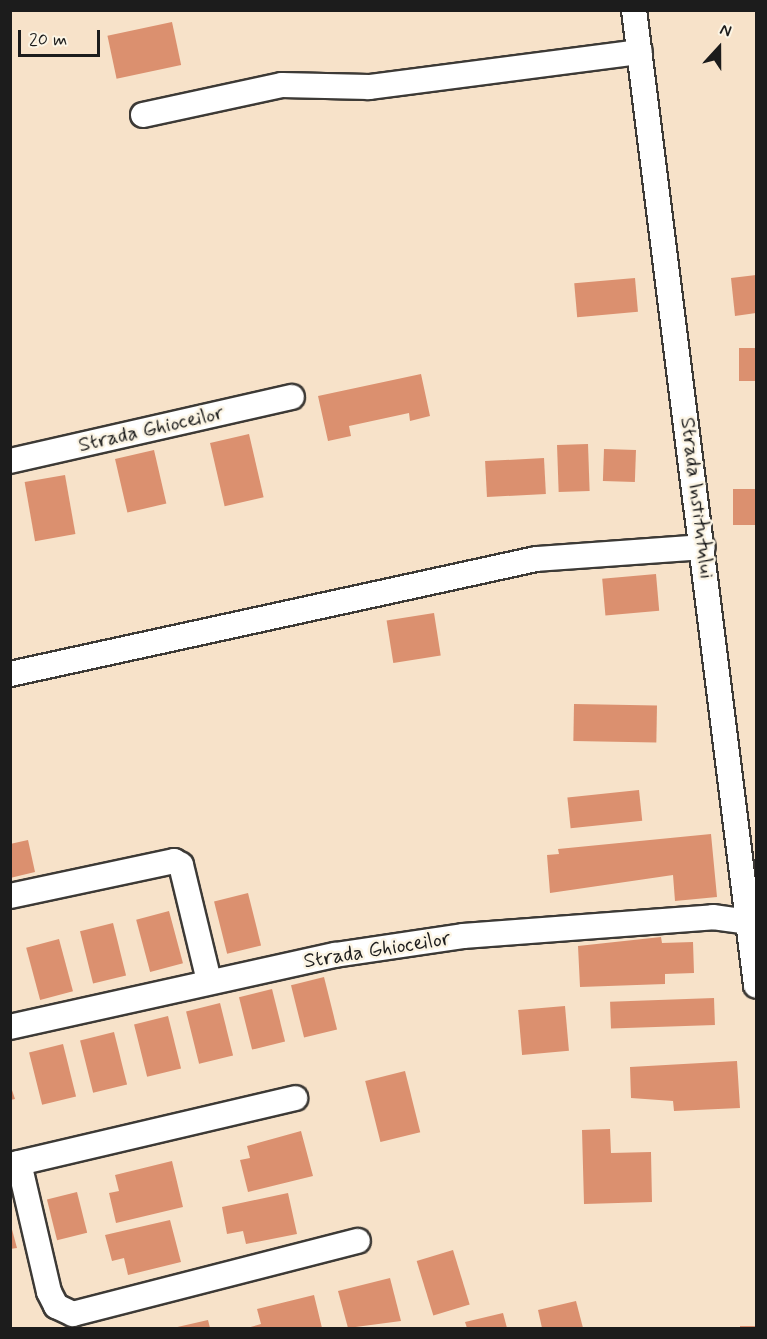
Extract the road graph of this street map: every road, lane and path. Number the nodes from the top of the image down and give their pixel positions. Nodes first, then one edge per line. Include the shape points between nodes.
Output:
1 (634, 10) edge
2 (640, 52) junction
3 (143, 115) dead end
4 (292, 398) dead end
5 (10, 461) edge
6 (704, 547) junction
7 (10, 674) edge
8 (10, 896) edge
9 (748, 922) junction
10 (209, 981) junction
11 (756, 985) edge
12 (10, 1027) edge
13 (295, 1098) dead end
14 (15, 1164) edge
15 (358, 1241) dead end

1 - 2 street, Strada Institutului
2 - 3 street via 369,87 282,85
2 - 6 street, Strada Institutului
4 - 5 street, Strada Ghioceilor
6 - 7 street via 536,559
6 - 9 street, Strada Institutului
8 - 10 street via 174,861 181,865
9 - 10 street, Strada Ghioceilor via 713,917 464,936
9 - 11 street, Strada Institutului
10 - 12 street, Strada Ghioceilor
13 - 14 street
14 - 15 street via 49,1292 56,1306 73,1314

